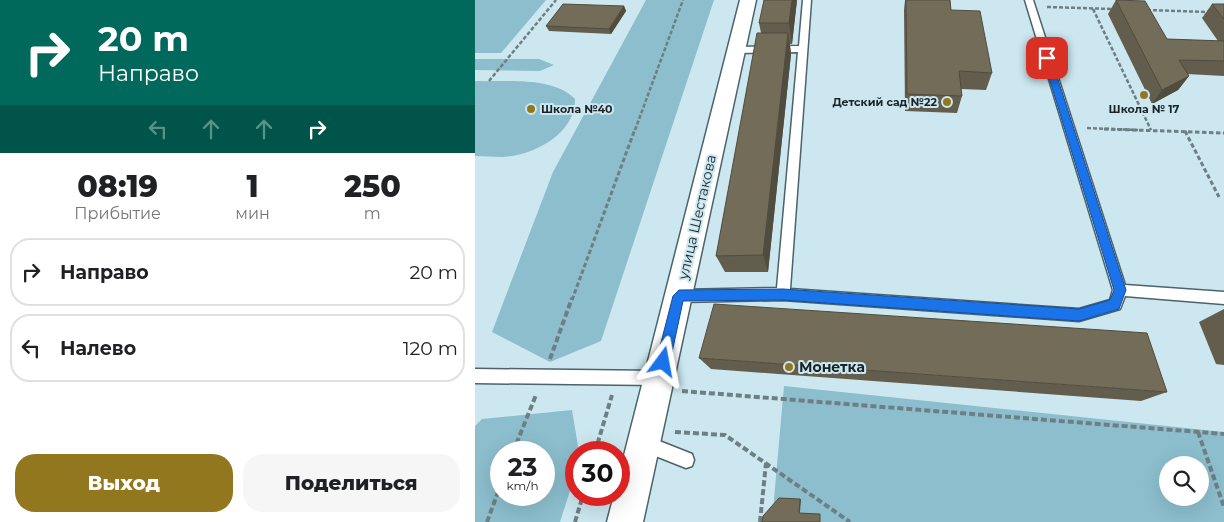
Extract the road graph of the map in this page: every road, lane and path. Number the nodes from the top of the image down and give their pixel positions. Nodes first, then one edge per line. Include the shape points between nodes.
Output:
1 (555, 0) edge
2 (683, 0) edge
3 (748, 0) edge
4 (807, 0) edge
5 (1030, 3) edge
6 (1093, 8) junction
7 (1121, 10) edge
8 (1140, 10) edge
9 (1215, 13) edge
10 (737, 50) junction
11 (803, 50) junction
12 (489, 81) dead end
13 (1069, 127) junction
14 (1151, 130) junction
15 (1185, 132) junction
16 (1224, 133) edge
17 (1219, 197) dead end
18 (1120, 290) junction
19 (783, 294) junction
20 (679, 296) junction
21 (1224, 298) edge
22 (475, 376) edge
23 (543, 377) junction
24 (617, 379) junction
25 (658, 383) junction
26 (1197, 432) junction
27 (1224, 434) edge
28 (645, 437) junction
29 (517, 441) edge
30 (598, 441) edge
31 (686, 460) dead end
32 (766, 463) junction
33 (493, 506) edge
34 (580, 506) edge
35 (1224, 507) edge
36 (487, 522) edge
37 (575, 522) edge
38 (625, 522) edge
39 (760, 522) edge
40 (850, 522) edge

1 - 12 path
2 - 23 path
3 - 10 street, улица Шестакова
4 - 11 lane
5 - 6 path
5 - 13 lane
6 - 7 path
6 - 14 path
8 - 9 path
10 - 11 lane
10 - 20 street, улица Шестакова
11 - 19 lane
13 - 14 path
13 - 18 lane
14 - 15 path
15 - 16 path
15 - 17 path
18 - 19 lane via 1115,305 1079,315
18 - 21 lane
19 - 20 lane
20 - 25 street, улица Шестакова
22 - 23 lane
23 - 24 lane
23 - 29 path
24 - 25 lane
24 - 30 path
25 - 26 path
25 - 28 street, улица Шестакова
26 - 27 path
26 - 35 path
28 - 31 lane
28 - 32 path via 725,435
28 - 38 street, улица Шестакова
32 - 39 path
32 - 40 path
33 - 36 path
34 - 37 path

